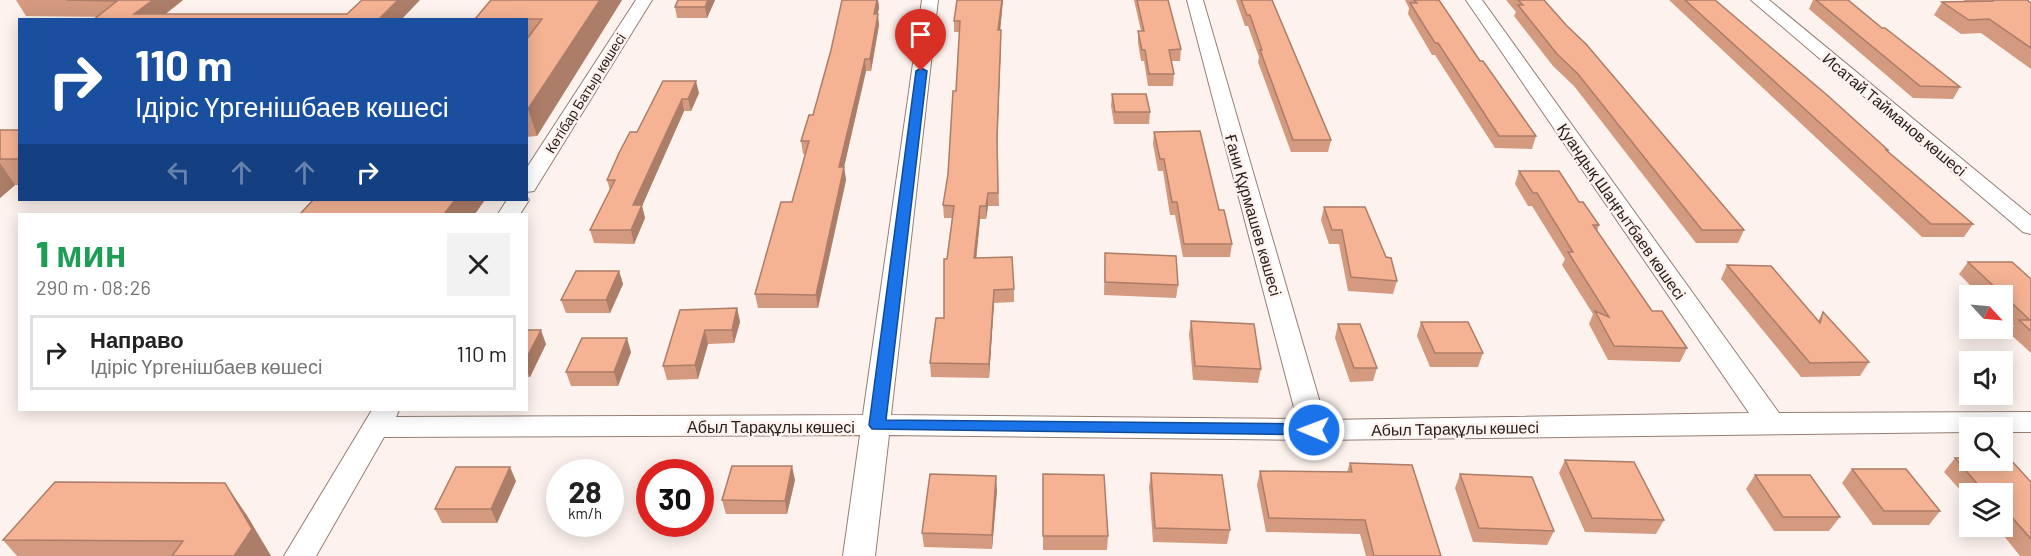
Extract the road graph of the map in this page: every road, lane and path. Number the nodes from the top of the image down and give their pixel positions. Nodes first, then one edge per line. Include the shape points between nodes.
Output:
1 (644, 0) edge
2 (930, 0) edge
3 (1195, 0) edge
4 (1474, 0) edge
5 (1759, 0) edge
6 (528, 183) edge
7 (2031, 228) edge
8 (381, 418) edge
9 (2031, 422) edge
10 (1771, 423) junction
11 (877, 425) junction
12 (1314, 430) junction
13 (300, 556) edge
14 (859, 556) edge

1 - 6 street, Көтібар Батыр көшесі
2 - 11 street
3 - 12 street, Ғани Құрмашев көшесі
4 - 10 street, Қуандық Шаңғытбаев көшесі
5 - 7 street, Исатай Тайманов көшесі
8 - 11 street, Абыл Тарақұлы көшесі
8 - 13 street
9 - 10 street, Абыл Тарақұлы көшесі
10 - 12 street, Абыл Тарақұлы көшесі
11 - 12 street, Абыл Тарақұлы көшесі
11 - 14 street

